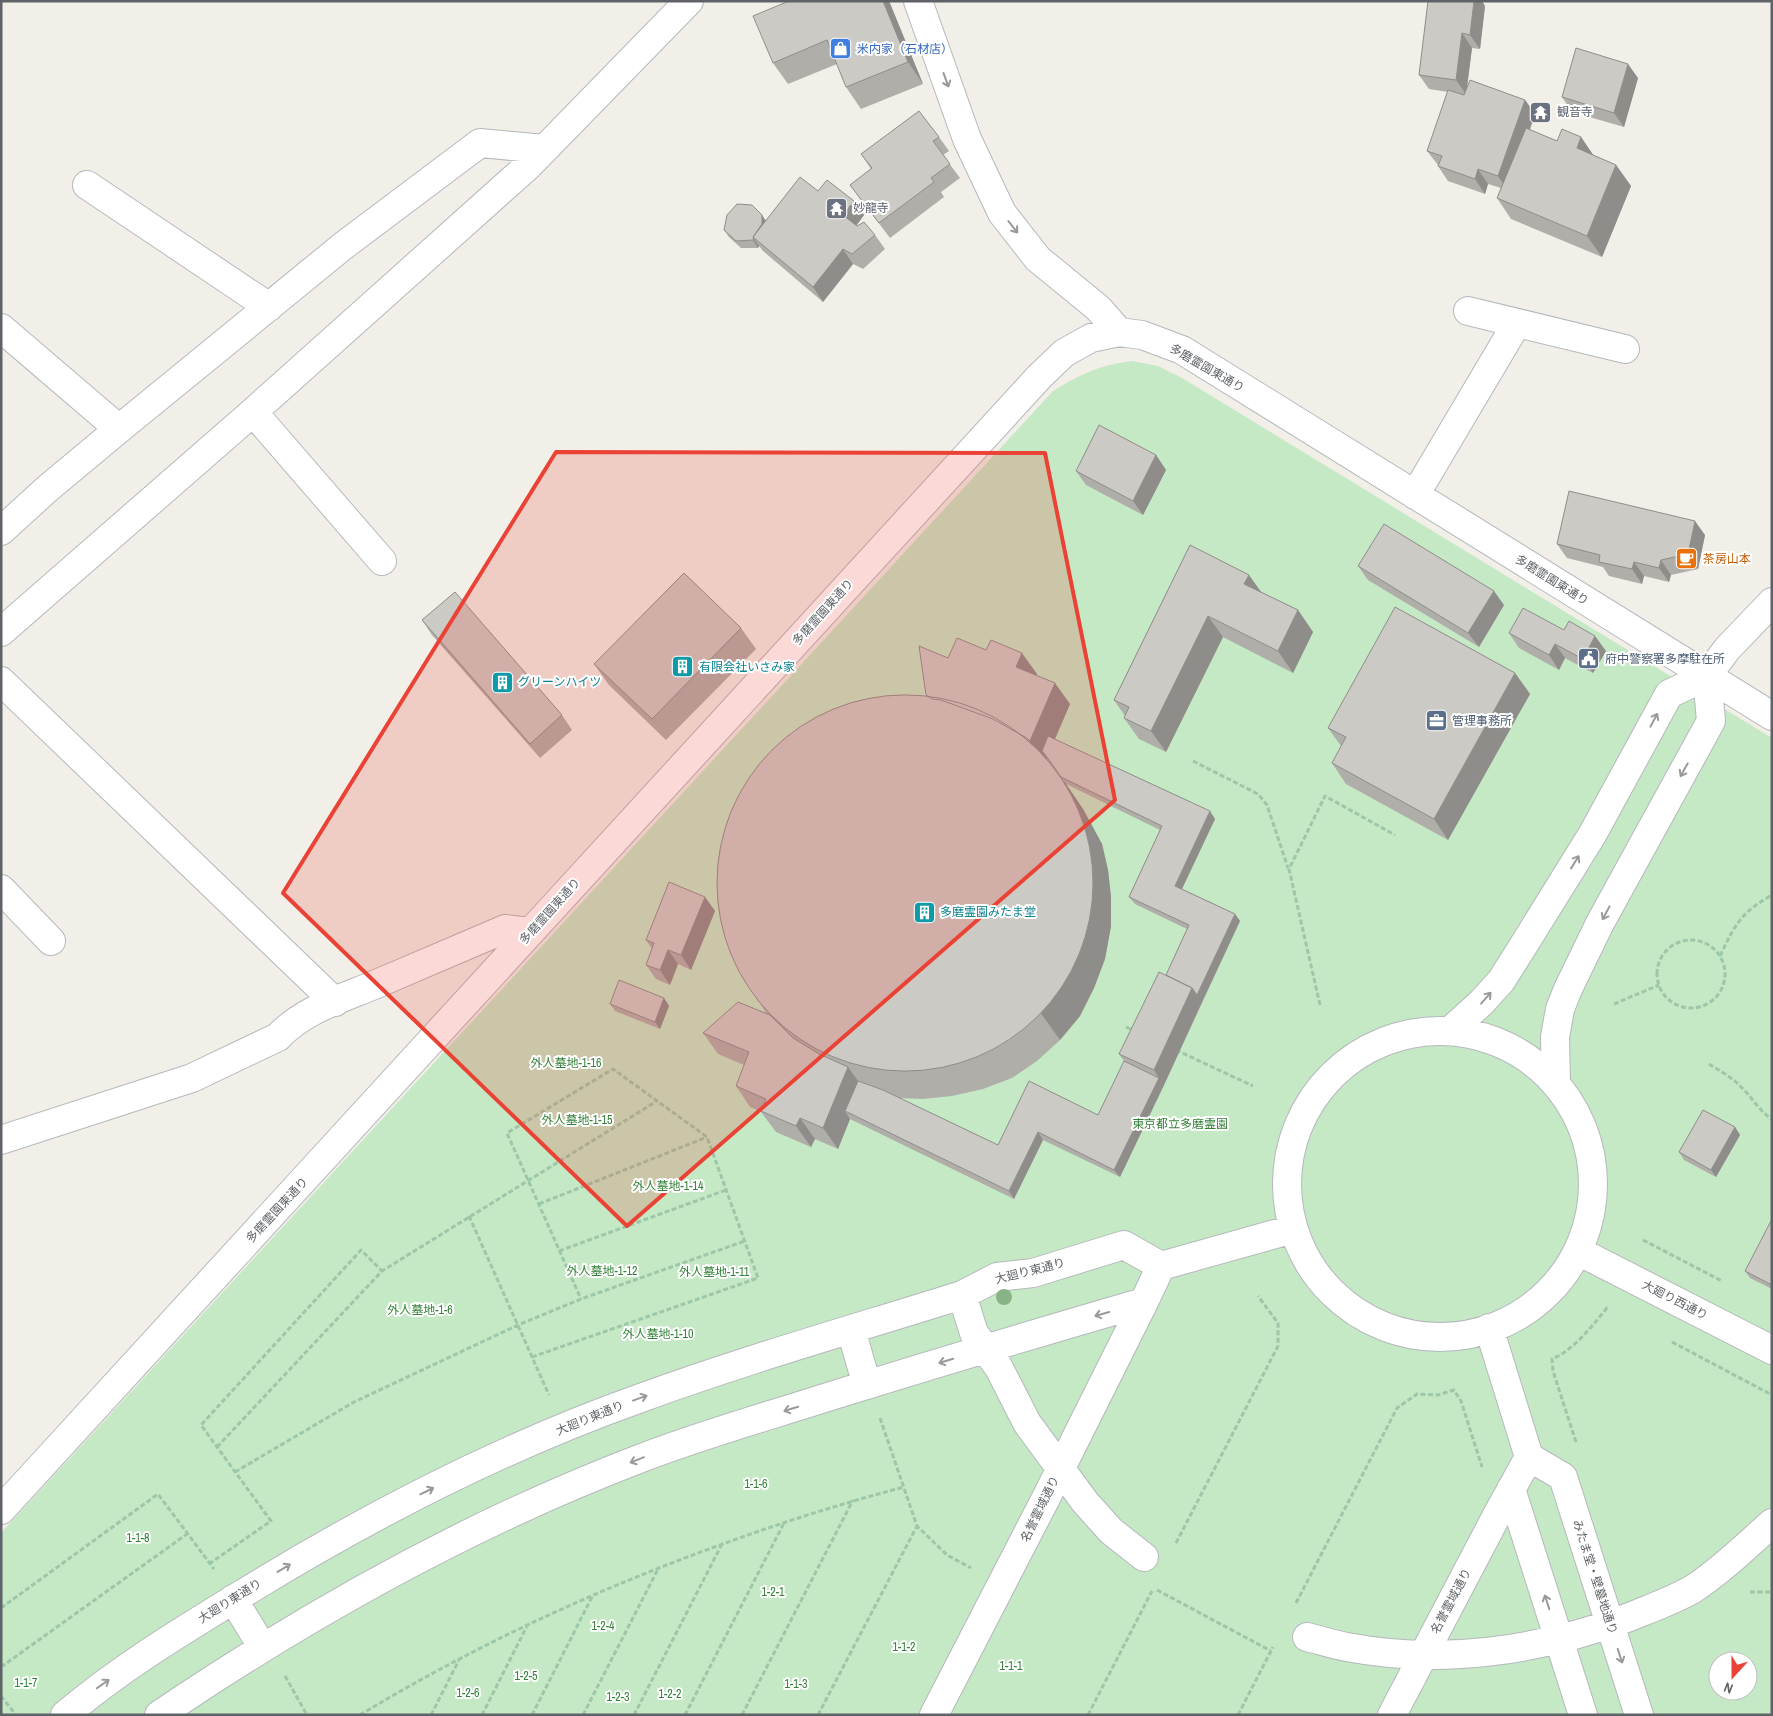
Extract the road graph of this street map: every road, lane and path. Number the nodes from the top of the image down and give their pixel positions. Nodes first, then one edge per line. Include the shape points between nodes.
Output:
1 (689, 1) edge
2 (918, 1) edge
3 (544, 149) junction
4 (87, 185) dead end
5 (269, 307) junction
6 (1468, 311) dead end
7 (1517, 323) junction
8 (1, 328) edge
9 (1119, 332) junction
10 (1625, 349) dead end
11 (253, 412) junction
12 (119, 429) junction
13 (1415, 495) junction
14 (1, 531) edge
15 (382, 561) dead end
16 (1772, 602) edge
17 (1, 632) edge
18 (1708, 676) junction
19 (1, 681) edge
20 (1772, 716) edge
21 (1193, 760) dead end
22 (1396, 835) dead end
23 (1289, 869) junction
24 (1, 889) edge
25 (1772, 896) edge
26 (530, 932) junction
27 (51, 941) dead end
28 (1720, 956) junction
29 (1659, 985) junction
30 (335, 1002) junction
31 (1320, 1004) dead end
32 (1614, 1004) dead end
33 (1126, 1026) dead end
34 (1450, 1031) junction
35 (1142, 1034) edge
36 (1168, 1046) edge
37 (1708, 1064) dead end
38 (1556, 1084) junction
39 (1253, 1086) dead end
40 (656, 1101) junction
41 (1772, 1119) edge
42 (707, 1137) junction
43 (1, 1140) edge
44 (528, 1181) junction
45 (726, 1190) junction
46 (538, 1204) junction
47 (470, 1216) junction
48 (1293, 1229) junction
49 (1643, 1240) dead end
50 (745, 1241) junction
51 (559, 1251) junction
52 (1578, 1251) junction
53 (1161, 1266) junction
54 (382, 1271) junction
55 (1728, 1284) dead end
56 (962, 1296) junction
57 (1258, 1296) dead end
58 (581, 1299) junction
59 (1144, 1302) junction
60 (1614, 1311) dead end
61 (518, 1325) junction
62 (1489, 1328) junction
63 (850, 1330) junction
64 (1666, 1339) dead end
65 (985, 1349) junction
66 (1772, 1350) edge
67 (532, 1357) junction
68 (867, 1385) junction
69 (1772, 1395) edge
70 (878, 1410) dead end
71 (564, 1428) junction
72 (1577, 1445) dead end
73 (217, 1447) junction
74 (1529, 1457) junction
75 (1059, 1470) junction
76 (235, 1472) junction
77 (1484, 1474) dead end
78 (904, 1487) junction
79 (1511, 1488) junction
80 (854, 1500) junction
81 (1, 1510) edge
82 (784, 1523) junction
83 (1772, 1523) edge
84 (917, 1526) junction
85 (187, 1534) junction
86 (722, 1544) junction
87 (1175, 1546) dead end
88 (1144, 1557) dead end
89 (209, 1564) junction
90 (659, 1568) junction
91 (972, 1568) dead end
92 (218, 1575) dead end
93 (593, 1595) junction
94 (233, 1599) junction
95 (1295, 1605) dead end
96 (1, 1608) edge
97 (528, 1624) junction
98 (1610, 1624) junction
99 (1307, 1637) dead end
100 (1560, 1639) junction
101 (1275, 1644) dead end
102 (263, 1648) junction
103 (1271, 1651) junction
104 (1423, 1654) junction
105 (460, 1658) junction
106 (1, 1667) edge
107 (283, 1673) dead end
108 (1, 1696) edge
109 (16, 1715) edge
110 (65, 1715) edge
111 (159, 1715) edge
112 (307, 1715) edge
113 (360, 1715) edge
114 (430, 1715) edge
115 (482, 1715) edge
116 (532, 1715) edge
117 (583, 1715) edge
118 (634, 1715) edge
119 (685, 1715) edge
120 (742, 1715) edge
121 (818, 1715) edge
122 (934, 1715) edge
123 (1088, 1715) edge
124 (1238, 1715) edge
125 (1392, 1715) edge
126 (1583, 1715) edge
127 (1639, 1715) edge

1 - 3 street
2 -> 9 street via 967,139 1002,213 1038,259 1098,308
3 - 5 street via 480,144 343,246
3 - 11 street
4 - 5 street
5 - 12 street
6 - 7 street
7 - 10 street
7 - 13 street
8 - 12 street
9 - 13 street, 多磨霊園東通り via 1142,335 1182,350
9 - 26 street, 多磨霊園東通り via 1092,338 1064,353 1039,377
11 - 15 street
11 - 17 street
12 - 14 street
13 - 18 street, 多磨霊園東通り
16 - 18 street via 1727,649
18 - 20 street, 多磨霊園東通り
34 -> 18 street via 1501,981 1592,836 1668,694
18 -> 38 street via 1710,721 1600,923 1560,1009 1555,1037
19 - 30 street
21 - 23 path via 1258,794 1267,805
22 - 23 path via 1325,796
23 - 31 path
24 - 27 street
25 - 28 path via 1756,904 1735,924
26 - 30 street via 505,929
26 - 81 street, 多磨霊園東通り
28 - 29 path via 1703,942 1691,939 1669,947 1657,967
28 - 29 path via 1725,977 1719,992 1708,1003 1687,1008 1677,1005 1668,999
29 - 32 path
30 - 43 street via 305,1015 278,1037 192,1078
33 - 35 path
34 - 38 street via 1508,1046 1534,1063
34 - 48 street via 1420,1032 1390,1039 1363,1051 1338,1068 1317,1091 1291,1144 1286,1174 1287,1204
36 - 39 path
37 - 41 path via 1742,1087
38 - 52 street via 1573,1107 1585,1134 1592,1164 1592,1201
40 - 42 path
40 - 44 path
40 - 44 path via 613,1069 507,1133
42 - 45 path
42 - 46 path
44 - 46 path
44 - 47 path
45 - 50 path
45 - 51 path
46 - 51 path
47 - 54 path
47 - 61 path
48 - 53 street
48 - 62 street via 1307,1260 1324,1284 1346,1305 1371,1321 1400,1332 1430,1337 1460,1336
49 - 55 path
50 - 58 path
50 - 67 path via 758,1278
51 - 58 path
52 - 62 street via 1562,1277 1541,1299 1517,1316
52 - 66 street, 大廻り西通り
53 - 56 street, 大廻り東通り via 1124,1245 1033,1273 997,1277
53 - 59 street
54 - 73 path
54 - 73 path via 361,1250 201,1424
56 - 63 street, 大廻り東通り
56 - 65 street via 974,1333
57 - 87 path via 1278,1323 1278,1346
58 - 61 path
59 -> 65 street
59 - 75 street, 名誉霊域通り
60 - 72 path via 1607,1308 1575,1344 1552,1359
61 - 67 path
61 - 76 path via 354,1402
62 - 74 street
63 - 68 street
71 -> 63 street, 大廻り東通り via 636,1399
64 - 69 path
65 -> 68 street
65 - 75 street via 999,1368 1026,1423
67 - 71 path
68 -> 102 street via 698,1437 529,1505 400,1568
70 - 78 path
94 -> 71 street, 大廻り東通り via 334,1538 457,1476
73 - 76 path
74 - 79 street
74 - 98 street, みたま堂・壁墓地通り via 1563,1477
75 - 88 street via 1111,1530
75 - 122 street, 名誉霊域通り
76 - 89 path via 271,1521
77 - 95 path via 1461,1401 1454,1390 1417,1394 1397,1408
78 - 80 path
78 - 84 path
100 -> 79 street
79 - 104 street, 名誉霊域通り
80 - 82 path
80 - 120 path
82 - 86 path
82 - 119 path
83 - 98 street via 1692,1589 1661,1605
84 - 91 path via 947,1555
84 - 121 path
85 - 89 path
85 - 96 path via 158,1494
85 - 106 path
86 - 90 path
86 - 118 path
89 - 92 path
90 - 93 path
90 - 117 path
93 - 97 path
93 - 116 path
94 - 102 street
110 -> 94 street, 大廻り東通り via 143,1656
97 - 105 path
97 - 115 path
98 - 100 street
98 -> 127 street, みたま堂・壁墓地通り
99 - 104 street via 1347,1647
100 - 104 street via 1488,1652
100 - 126 street
101 - 103 path
102 - 111 street
103 - 123 path via 1154,1588
103 - 124 path
104 - 125 street, 名誉霊域通り
105 - 113 path
105 - 114 path
107 - 112 path
108 - 109 path

